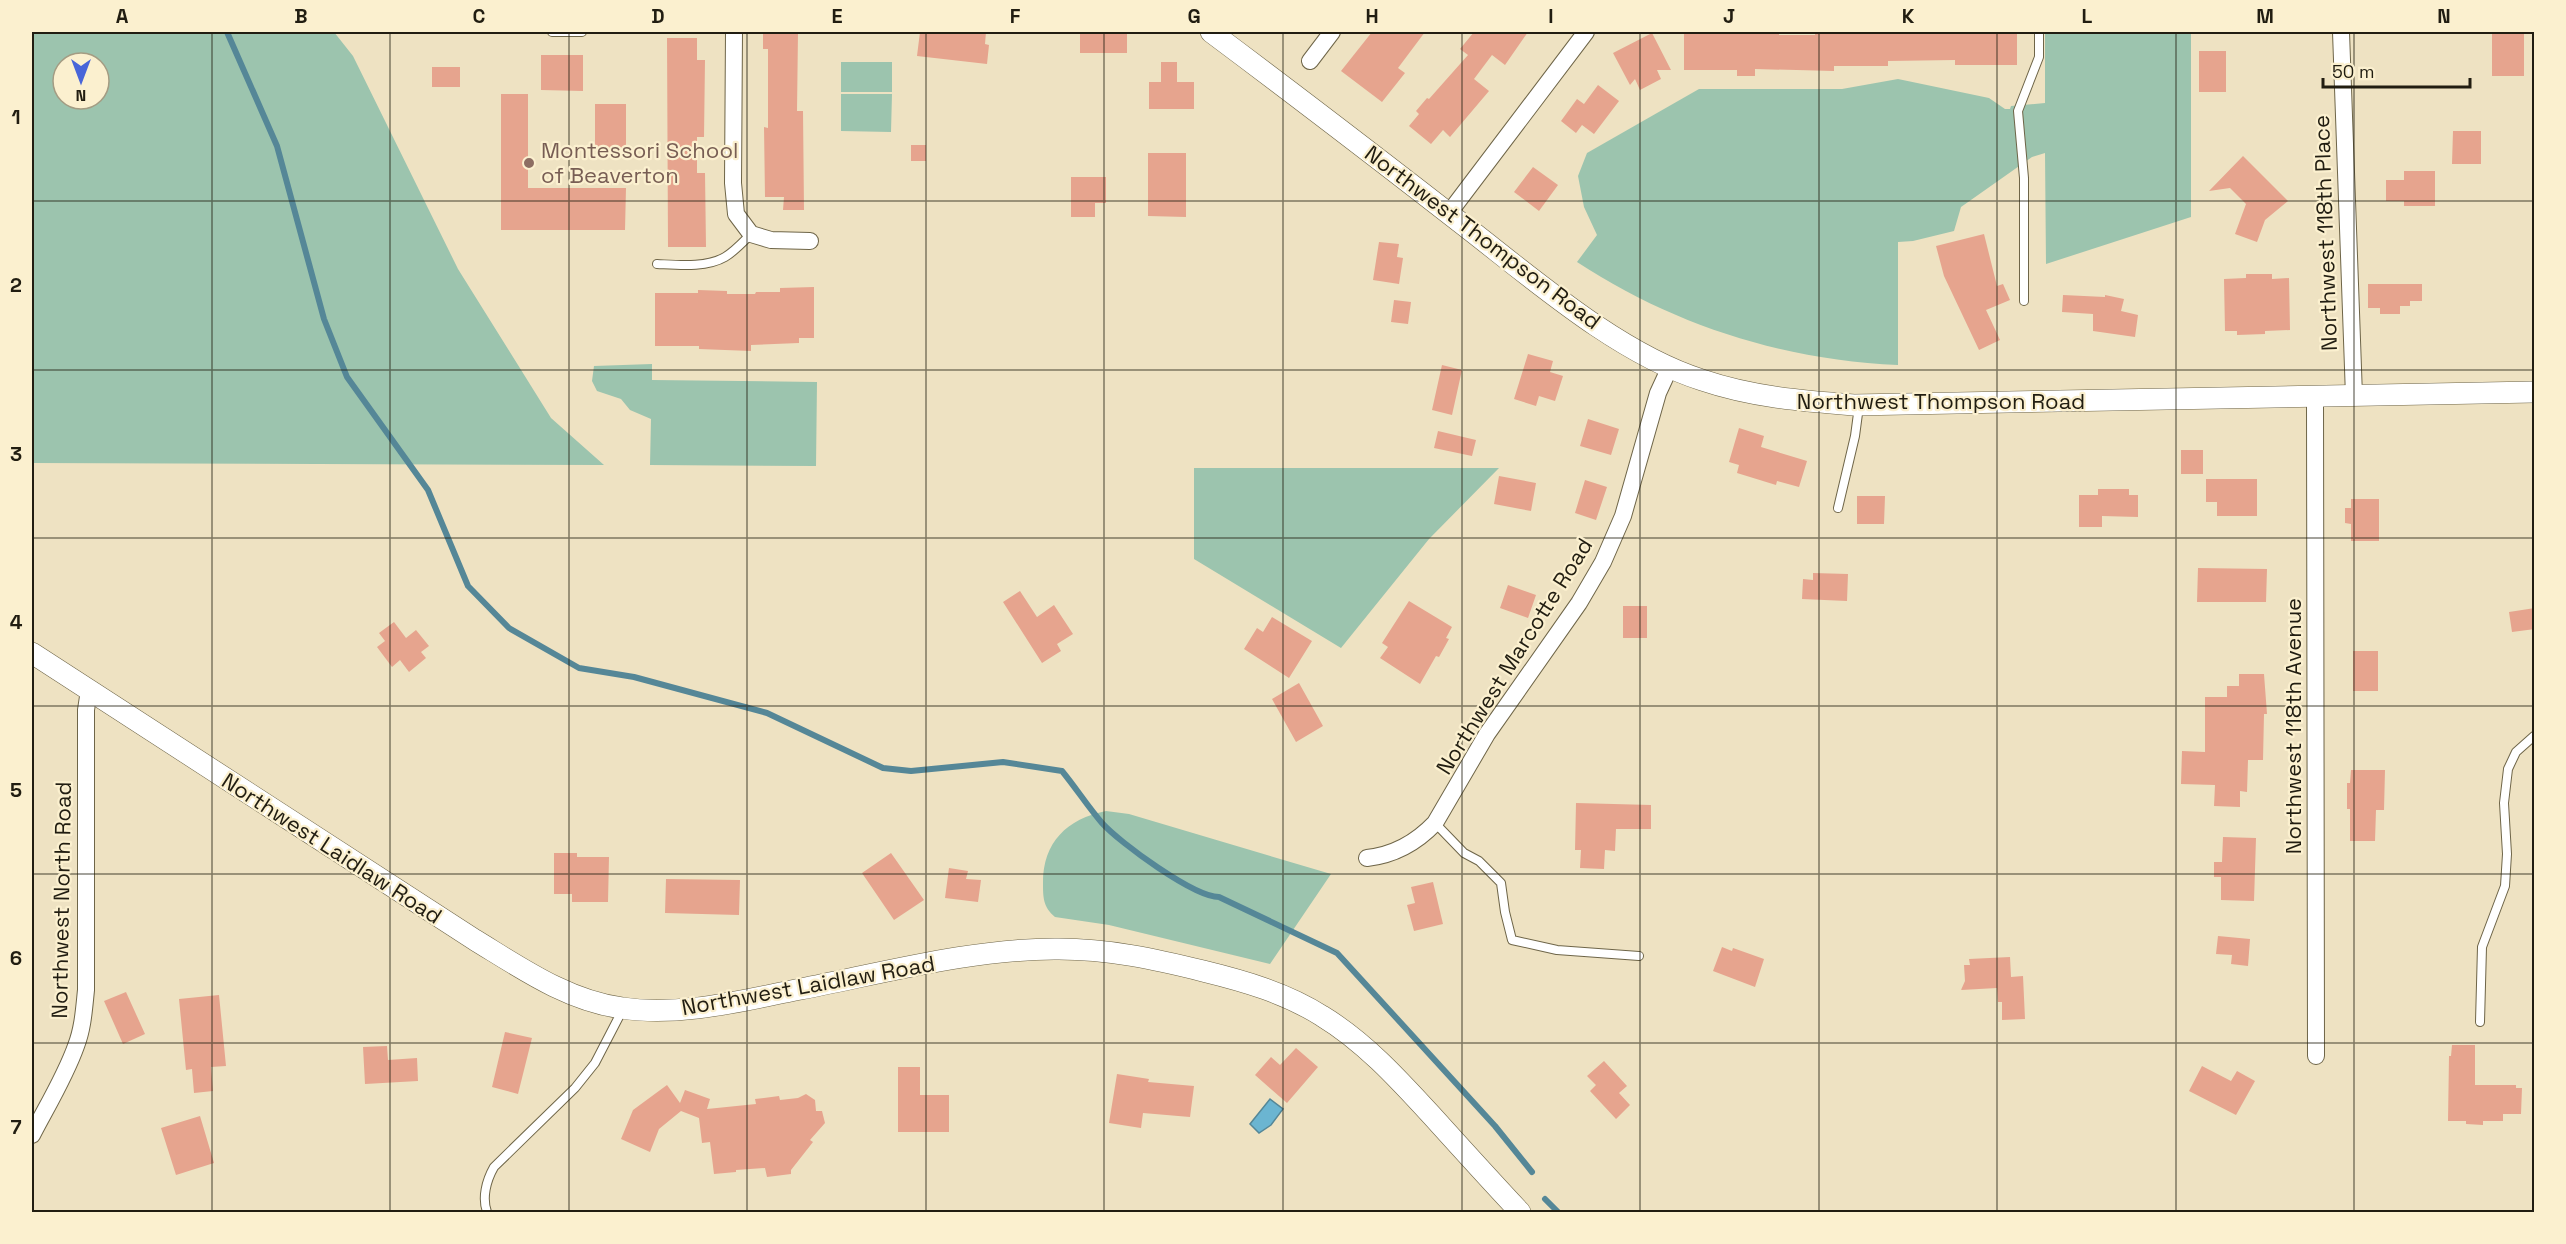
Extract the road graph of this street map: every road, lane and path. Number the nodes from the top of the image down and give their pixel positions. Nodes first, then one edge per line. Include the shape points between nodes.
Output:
1 (552, 32) edge
2 (582, 32) edge
3 (734, 32) edge
4 (1211, 32) edge
5 (1332, 32) edge
6 (1586, 32) edge
7 (2039, 32) edge
8 (2341, 32) edge
9 (1310, 61) dead end
10 (1449, 213) junction
11 (751, 234) junction
12 (810, 241) dead end
13 (657, 264) dead end
14 (2024, 301) dead end
15 (1670, 367) junction
16 (2535, 392) edge
17 (2354, 396) junction
18 (2315, 397) junction
19 (1859, 405) junction
20 (1838, 508) dead end
21 (32, 654) edge
22 (89, 690) junction
23 (2535, 736) edge
24 (1435, 823) junction
25 (1367, 858) dead end
26 (1639, 956) dead end
27 (624, 1009) junction
28 (2480, 1022) dead end
29 (2316, 1056) dead end
30 (32, 1135) edge
31 (487, 1212) edge
32 (1520, 1212) edge

1 - 2 lane
3 - 11 street via 733,183 736,214
4 - 10 street, Northwest Thompson Road
5 - 9 street
6 - 10 street
7 - 14 lane via 2039,57 2018,111 2024,178
8 - 17 street, Northwest 118th Place
10 - 15 street, Northwest Thompson Road via 1614,336
11 - 12 street via 771,240
11 - 13 lane via 716,261
15 - 19 street, Northwest Thompson Road via 1701,380 1782,400
15 - 24 street, Northwest Marcotte Road via 1658,393 1623,516 1603,562 1579,603 1486,734
16 - 17 street, Northwest Thompson Road
17 - 18 street, Northwest Thompson Road
18 - 19 street, Northwest Thompson Road
18 - 29 street, Northwest 118th Avenue
19 - 20 lane
21 - 22 street, Northwest Laidlaw Road
22 - 27 street, Northwest Laidlaw Road via 514,964 574,995
22 - 30 street, Northwest North Road via 86,990 82,1025 64,1075
23 - 28 lane via 2516,752 2508,769 2504,802 2505,886 2482,947
24 - 25 street, Northwest Marcotte Road via 1424,835 1392,853
24 - 26 lane via 1501,883 1512,940 1557,950
27 - 31 lane via 595,1063 575,1088 494,1167 484,1200
27 - 32 street, Northwest Laidlaw Road via 710,1006 1031,949 1109,952 1169,963 1279,994 1337,1025 1371,1053

